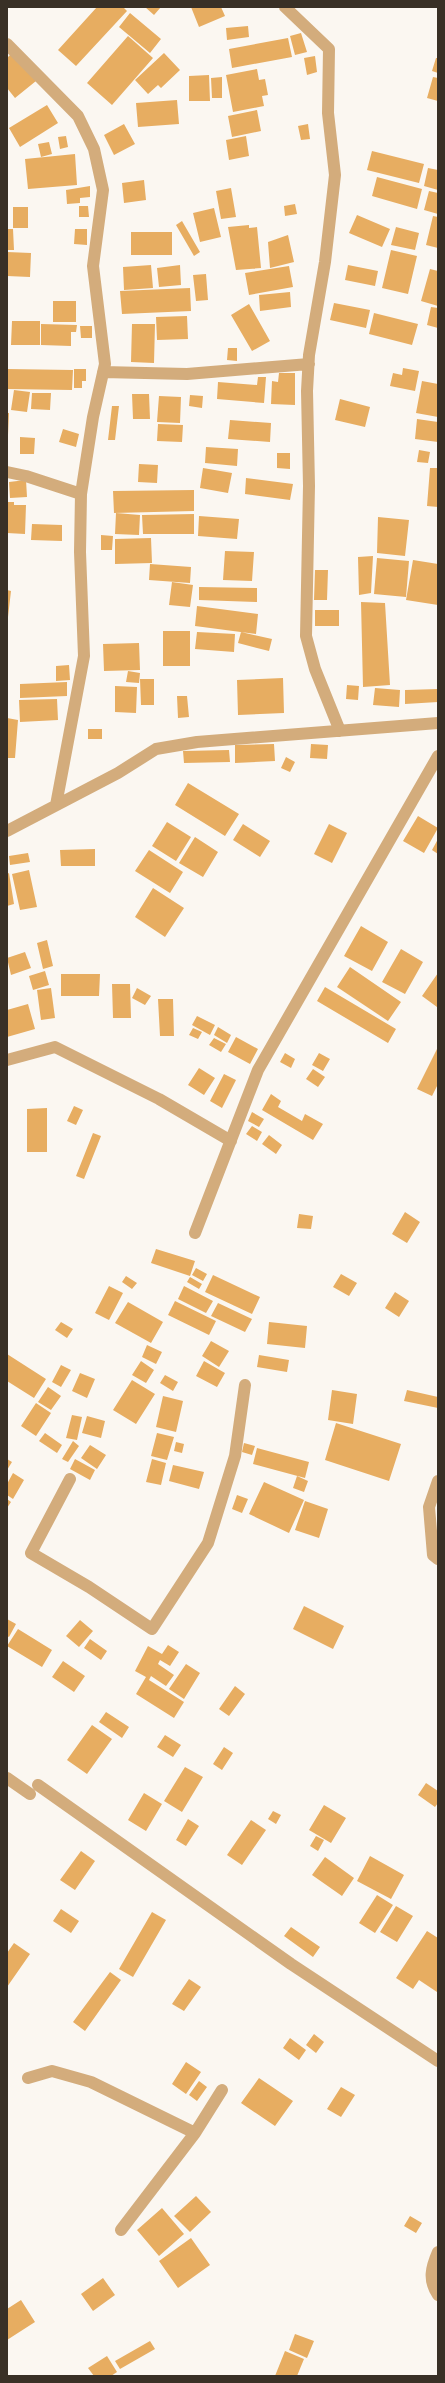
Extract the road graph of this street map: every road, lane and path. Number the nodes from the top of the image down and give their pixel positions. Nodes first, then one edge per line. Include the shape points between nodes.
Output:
1 (285, 7) edge
2 (7, 44) edge
3 (309, 364) junction
4 (103, 372) junction
5 (7, 472) edge
6 (81, 494) junction
7 (438, 723) edge
8 (340, 731) junction
9 (438, 756) edge
10 (56, 805) junction
11 (7, 831) edge
12 (7, 1060) edge
13 (231, 1141) junction
14 (195, 1233) dead end
15 (245, 1385) dead end
16 (70, 1479) dead end
17 (438, 1481) edge
18 (438, 1559) edge
19 (7, 1778) edge
20 (38, 1785) dead end
21 (30, 1794) dead end
22 (438, 2061) edge
23 (28, 2078) dead end
24 (222, 2090) dead end
25 (195, 2133) junction
26 (121, 2230) dead end
27 (438, 2252) edge
28 (438, 2295) edge

1 - 3 street via 329,49 328,113 334,175 325,262
2 - 4 street via 78,116 94,149 103,190 92,266 105,364
3 - 4 street via 187,374
3 - 8 street via 306,636 315,669
4 - 6 street
5 - 6 street
6 - 10 street via 80,552 84,656
7 - 8 street
8 - 10 street via 197,742 156,749 118,773
9 - 13 street via 258,1070
10 - 11 street
12 - 13 street via 55,1047 159,1100
13 - 14 street
15 - 16 street via 235,1456 208,1543 152,1629 32,1553
17 - 18 street via 429,1507 433,1555
19 - 21 street
20 - 22 street via 291,1964
23 - 25 street via 52,2071 91,2082
24 - 25 street
25 - 26 street
27 - 28 street via 431,2268 432,2286

